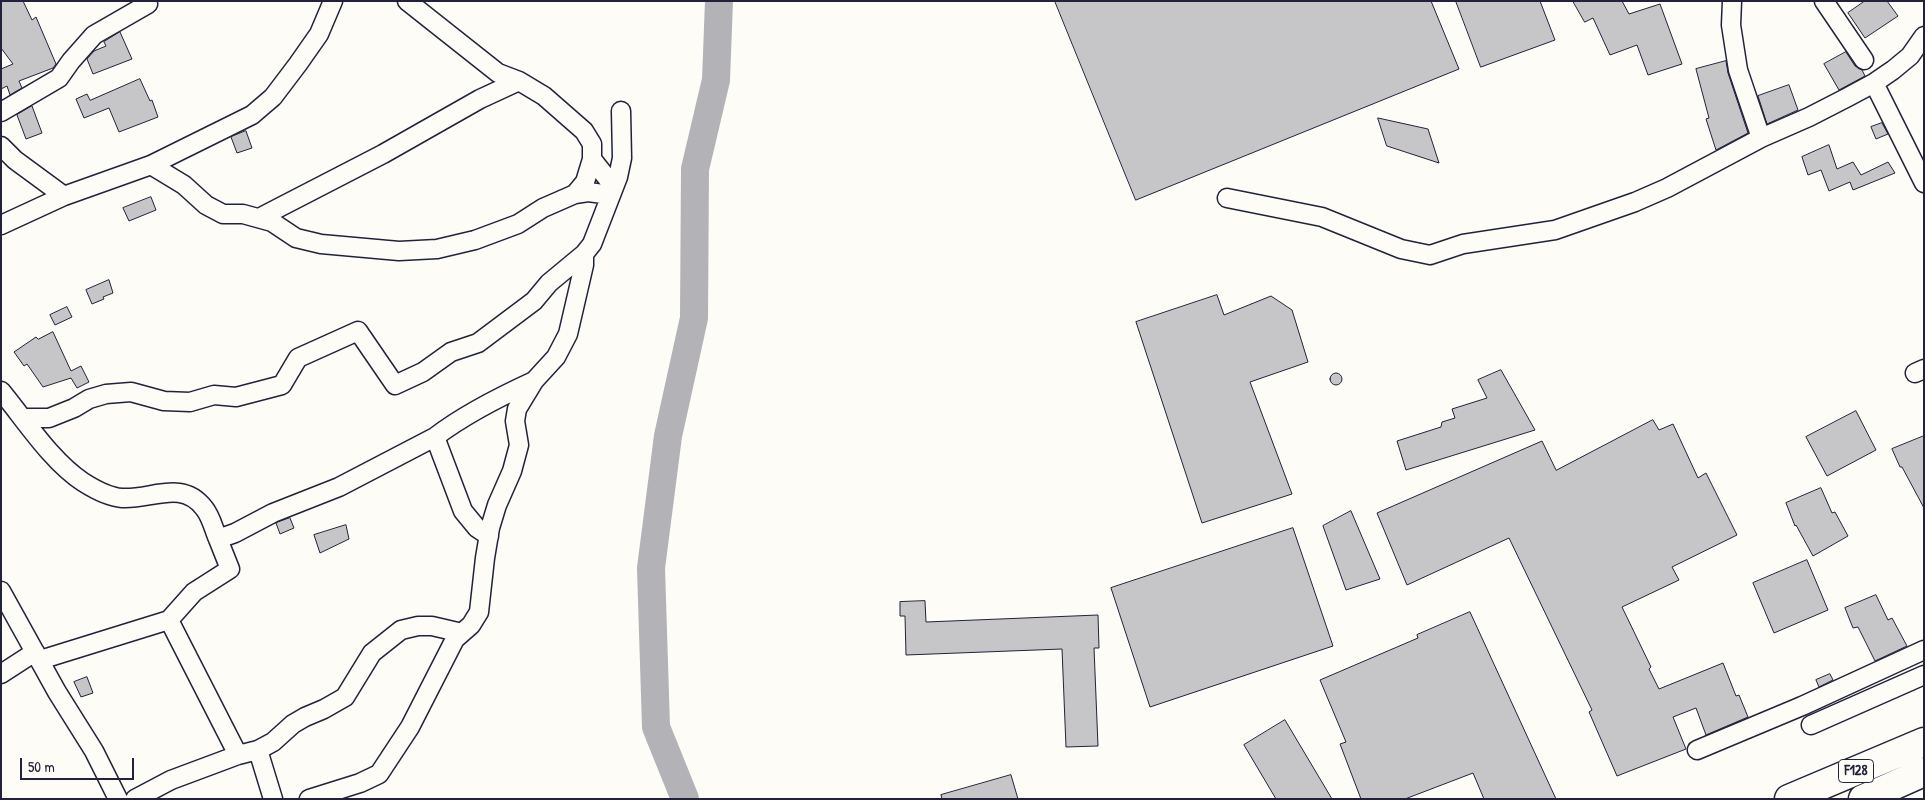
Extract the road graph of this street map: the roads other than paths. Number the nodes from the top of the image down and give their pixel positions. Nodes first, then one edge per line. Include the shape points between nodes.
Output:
1 (333, 1) edge
2 (407, 1) edge
3 (1732, 1) edge
4 (1824, 1) edge
5 (148, 4) dead end
6 (1924, 36) edge
7 (1864, 60) dead end
8 (519, 81) junction
9 (1874, 83) junction
10 (621, 111) dead end
11 (1, 112) edge
12 (1761, 138) junction
13 (1, 146) edge
14 (592, 159) junction
15 (151, 165) junction
16 (1924, 183) edge
17 (612, 191) junction
18 (575, 194) junction
19 (64, 196) junction
20 (1227, 198) dead end
21 (259, 218) junction
22 (1, 225) edge
23 (584, 254) junction
24 (534, 381) junction
25 (1, 391) edge
26 (24, 418) junction
27 (435, 437) junction
28 (488, 536) junction
29 (218, 539) junction
30 (1, 591) edge
31 (169, 620) junction
32 (462, 633) junction
33 (1924, 650) edge
34 (37, 656) junction
35 (1, 674) edge
36 (1924, 675) edge
37 (1811, 724) dead end
38 (1924, 742) edge
39 (258, 750) junction
40 (1697, 750) dead end
41 (238, 755) junction
42 (1861, 770) junction
43 (1924, 772) edge
44 (1866, 797) edge
45 (118, 799) edge
46 (135, 799) edge
47 (273, 799) edge
48 (309, 799) edge
49 (1789, 799) edge

1 - 15 street via 319,34 273,97 252,115
2 - 8 street via 498,72
3 - 12 street via 1730,25 1738,70
4 - 7 street
5 - 11 street via 94,35 59,78
6 - 9 street via 1910,56
8 - 14 street via 544,96 584,131 592,144
8 - 21 street
9 - 12 street via 1809,118
9 - 16 street
10 - 17 street via 622,158
12 - 20 street via 1667,188 1591,218 1555,230 1463,244 1430,255 1401,249 1322,217
13 - 19 street
14 - 17 street
14 - 18 street via 584,182
15 - 19 street
15 - 21 street via 223,214
17 - 18 street
17 - 23 street via 592,244
18 - 21 street via 543,208 518,224 475,240 399,252 321,244 296,238 272,222
19 - 22 street
23 - 24 street via 568,334 556,357
23 - 26 street via 550,283 534,302 478,343 452,352 423,372 394,385 358,331 298,358 282,385 236,397 214,394 190,402 164,401 131,392 106,394 49,418
24 - 27 street via 482,407
24 - 28 street via 517,408 514,421 519,445
25 - 26 street
26 - 29 street via 56,460 82,482 119,498 179,492 194,498 205,508
27 - 28 street via 463,511 476,528
27 - 29 street via 339,488 273,513
28 - 32 street via 480,612
29 - 31 street via 230,569 194,592
30 - 34 street
31 - 34 street
31 - 41 street
32 - 39 street via 432,626 401,630 372,653 345,697 299,721
32 - 48 street via 455,639 410,727 380,774
33 - 40 street
34 - 35 street
34 - 45 street via 94,751
36 - 37 street
38 - 42 main road, F128
39 - 41 street
39 - 47 street
41 - 46 street via 171,780
42 - 44 main road
42 - 49 main road, F128
43 - 44 main road, F128

